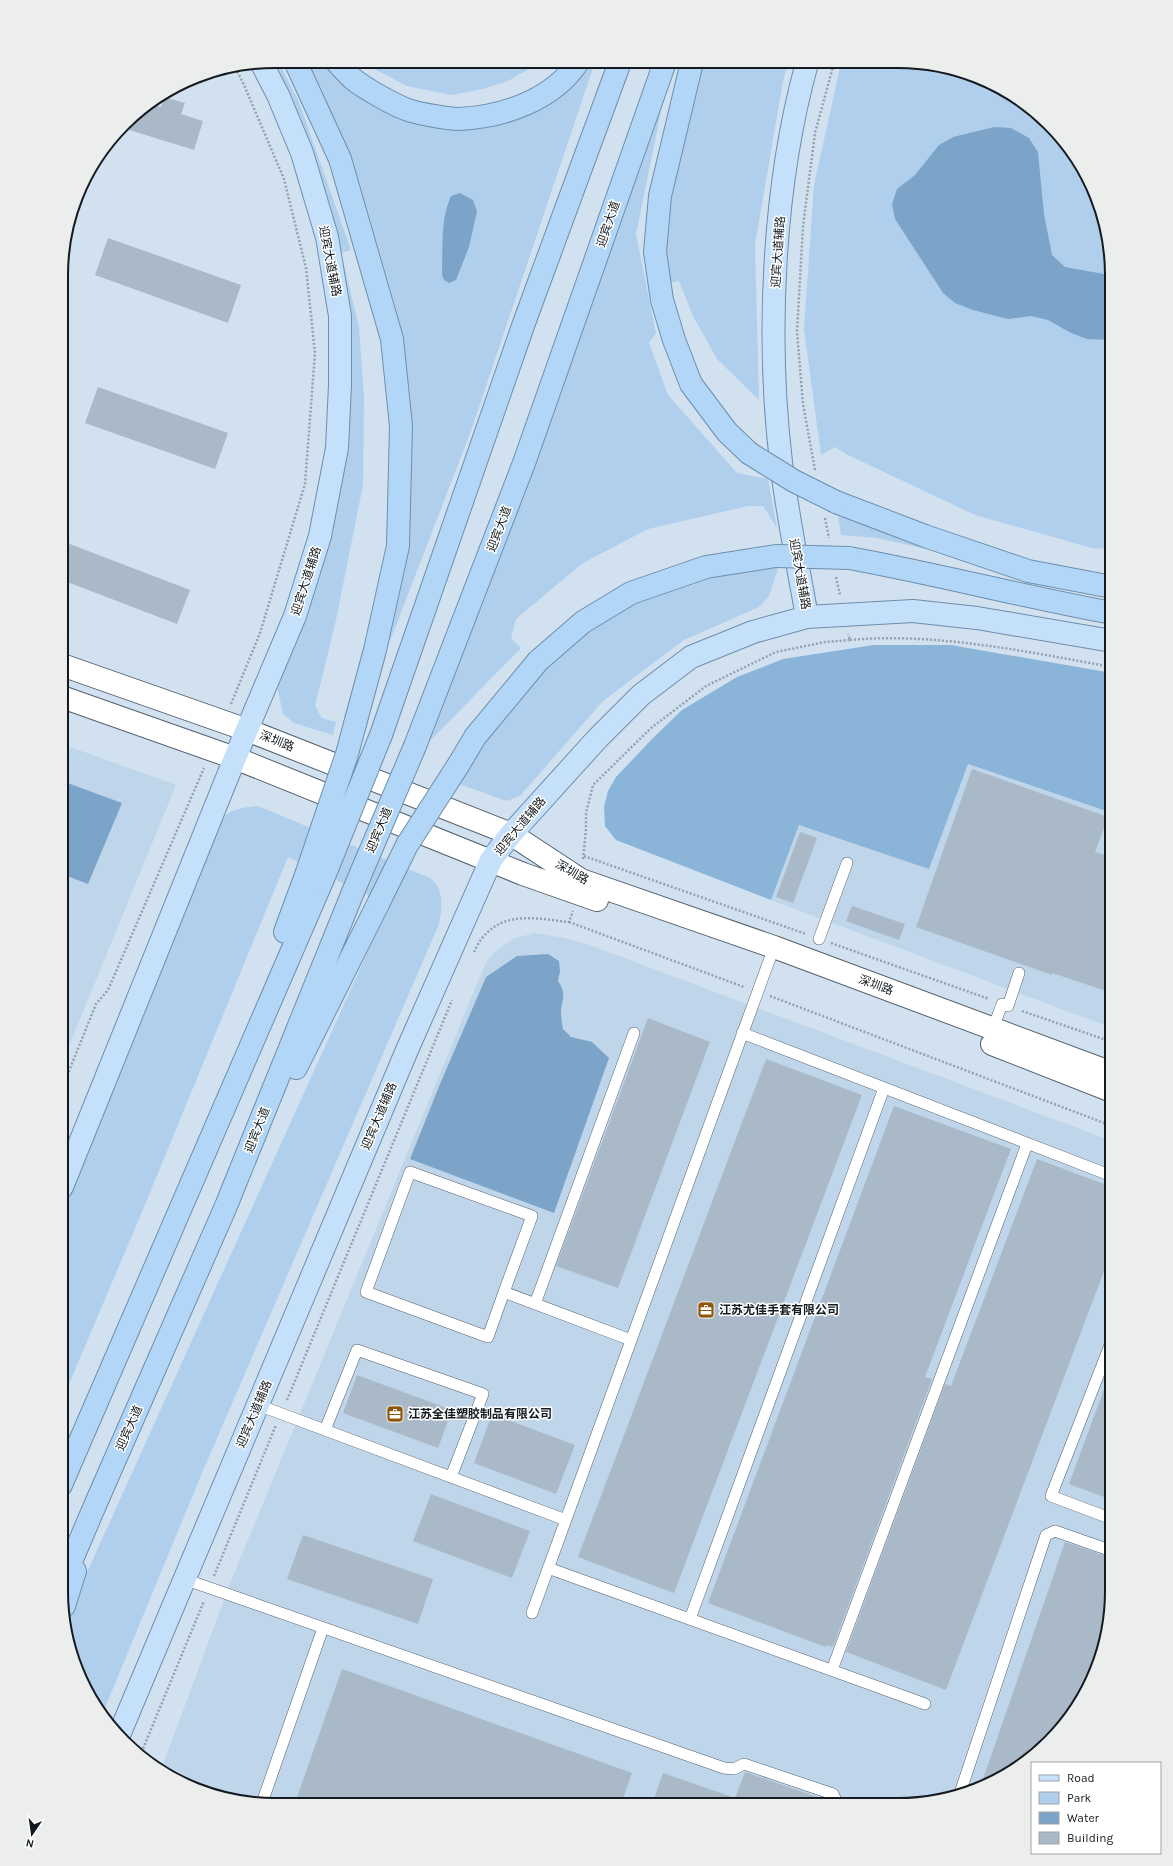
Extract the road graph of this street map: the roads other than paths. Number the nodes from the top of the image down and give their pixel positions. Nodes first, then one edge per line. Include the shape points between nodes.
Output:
1 (264, 68) edge
2 (298, 68) edge
3 (343, 68) edge
4 (574, 68) edge
5 (618, 68) edge
6 (662, 68) edge
7 (691, 68) edge
8 (805, 68) edge
9 (1105, 586) edge
10 (1105, 612) edge
11 (807, 617) junction
12 (1105, 640) edge
13 (68, 667) edge
14 (68, 699) edge
15 (247, 730) junction
16 (235, 758) junction
17 (511, 834) junction
18 (491, 860) junction
19 (847, 862) dead end
20 (314, 877) junction
21 (819, 939) road end
22 (771, 953) junction
23 (1019, 973) dead end
24 (634, 1033) dead end
25 (742, 1033) junction
26 (990, 1036) junction
27 (1105, 1071) edge
28 (884, 1088) junction
29 (1105, 1088) edge
30 (1027, 1144) junction
31 (68, 1172) edge
32 (1105, 1173) edge
33 (226, 1206) junction
34 (504, 1292) junction
35 (535, 1304) junction
36 (631, 1340) junction
37 (1105, 1358) edge
38 (258, 1405) junction
39 (325, 1430) junction
40 (68, 1469) edge
41 (452, 1477) junction
42 (96, 1503) junction
43 (1105, 1516) edge
44 (566, 1520) junction
45 (1105, 1549) edge
46 (548, 1568) junction
47 (68, 1569) edge
48 (184, 1579) junction
49 (68, 1593) edge
50 (532, 1613) dead end
51 (690, 1619) junction
52 (323, 1628) junction
53 (832, 1670) junction
54 (925, 1704) dead end
55 (121, 1729) edge
56 (962, 1788) edge
57 (264, 1798) edge
58 (835, 1798) edge

1 - 15 main road, 迎宾大道辅路 via 302,153 327,237 340,316 340,385 337,448 320,536 295,616
2 - 20 highway, bridge via 340,159 388,324 392,339 401,426 398,546 375,650
3 - 4 highway via 353,79 410,111 458,119 507,112 546,94
5 - 20 highway, bridge via 524,323 381,735
6 - 33 highway, 迎宾大道, bridge via 524,463 414,746
7 - 9 highway, bridge via 660,196 655,252 662,300 691,384 727,432 749,453 794,481 836,502 1028,571
8 - 11 main road, 迎宾大道辅路 via 786,167 775,267 774,335 781,462
10 - 33 highway, bridge via 1048,602 895,566 849,558 776,556 706,567 631,592 582,622 538,661 475,737 408,845
11 - 12 main road via 913,611 977,618
11 - 17 main road, 迎宾大道辅路 via 753,632 691,657 640,695
13 - 15 street, 深圳路
14 - 16 street, 深圳路
15 - 16 main road, 迎宾大道辅路
15 - 17 street, 深圳路
16 - 18 street, 深圳路
16 - 31 main road, 迎宾大道辅路
17 - 18 main road, 迎宾大道辅路
17 - 22 street, 深圳路 via 581,880
18 - 22 street, 深圳路 via 579,894
18 - 38 main road, 迎宾大道辅路 via 407,1050
19 - 21 lane
20 - 40 highway via 198,1168
22 - 25 lane
22 - 26 street, 深圳路
23 - 26 lane
24 - 35 lane
25 - 28 lane
25 - 36 lane
26 - 27 street, 深圳路
26 - 29 street, 深圳路
28 - 30 lane
28 - 51 lane
30 - 32 lane
30 - 53 lane
33 - 42 highway, 迎宾大道
34 - 34 lane via 488,1337 366,1292 410,1172 532,1216
34 - 35 lane
35 - 36 lane
36 - 44 lane
37 - 43 lane via 1051,1496
38 - 39 lane
38 - 48 main road, 迎宾大道辅路
39 - 41 lane
39 - 41 lane via 357,1350 483,1394
41 - 44 lane
42 - 47 highway, 迎宾大道
42 - 49 highway
44 - 46 lane
45 - 56 lane via 1055,1531 1046,1535
46 - 50 lane
46 - 51 lane
48 - 52 lane
48 - 55 main road, 迎宾大道辅路
51 - 53 lane
52 - 57 lane
52 - 58 lane via 724,1768 734,1769 744,1764 833,1794
53 - 54 lane

